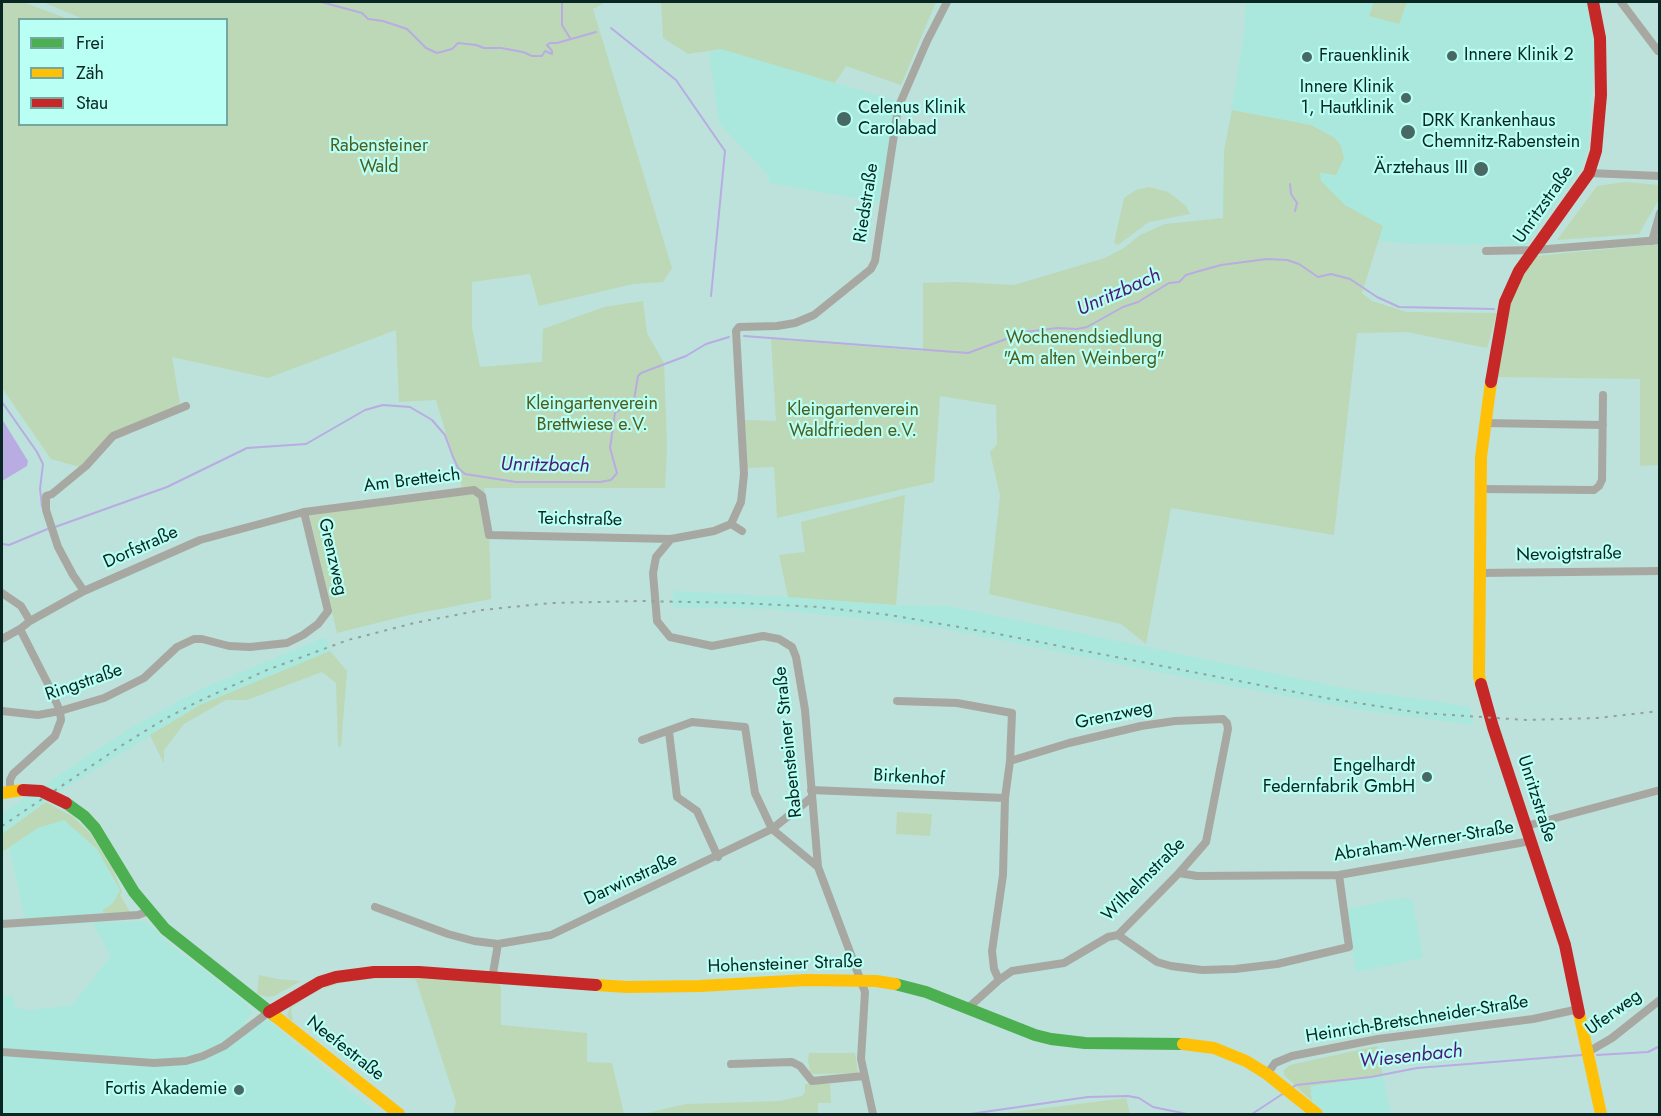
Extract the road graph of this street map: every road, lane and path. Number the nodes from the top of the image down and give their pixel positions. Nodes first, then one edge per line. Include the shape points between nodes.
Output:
1 (947, 2) edge
2 (1593, 2) edge
3 (1621, 2) edge
4 (1658, 51) dead end
5 (1589, 173) junction
6 (1659, 176) edge
7 (1659, 213) edge
8 (1655, 241) edge
9 (1486, 250) dead end
10 (1534, 250) junction
11 (1603, 395) dead end
12 (186, 406) dead end
13 (1484, 423) junction
14 (1603, 425) junction
15 (1481, 489) junction
16 (304, 512) junction
17 (731, 524) junction
18 (742, 531) dead end
19 (489, 535) joint
20 (671, 539) junction
21 (1659, 570) edge
22 (1479, 573) junction
23 (84, 591) junction
24 (2, 592) edge
25 (328, 610) joint
26 (30, 621) junction
27 (20, 629) junction
28 (2, 639) edge
29 (897, 701) dead end
30 (2, 711) edge
31 (60, 711) junction
32 (1227, 723) joint
33 (669, 732) junction
34 (642, 740) dead end
35 (1010, 761) junction
36 (1659, 790) edge
37 (6, 792) edge
38 (811, 794) junction
39 (1005, 798) junction
40 (1526, 826) junction
41 (772, 829) junction
42 (1531, 841) junction
43 (718, 857) junction
44 (818, 867) junction
45 (1179, 873) junction
46 (1339, 875) junction
47 (375, 907) dead end
48 (149, 912) junction
49 (2, 924) edge
50 (1118, 935) junction
51 (498, 944) junction
52 (492, 979) junction
53 (862, 980) junction
54 (999, 980) junction
55 (1659, 1000) edge
56 (968, 1008) junction
57 (1579, 1009) junction
58 (269, 1012) junction
59 (2, 1052) edge
60 (1588, 1052) junction
61 (731, 1064) dead end
62 (1267, 1074) junction
63 (864, 1076) junction
64 (399, 1114) edge
65 (873, 1114) edge
66 (1317, 1114) edge
67 (1601, 1114) edge

1 - 17 street, Riedstraße via 898,108 871,269 814,315 795,324 736,330 744,474 741,502
2 - 5 main road, Unritzstraße via 1600,38 1601,95 1596,151
3 - 4 street
5 - 6 street
5 - 10 main road, Unritzstraße
7 - 8 street
8 - 10 street
9 - 10 street
10 - 13 main road, Unritzstraße via 1505,302
11 - 14 street
12 - 23 street via 113,436 86,466 46,496 53,534
13 - 14 street
13 - 15 main road, Unritzstraße
14 - 15 street via 1602,480 1594,489
15 - 22 main road, Unritzstraße
16 - 19 street, Am Bretteich via 474,490 482,496
16 - 23 street, Dorfstraße via 200,540
16 - 25 street, Grenzweg
17 - 18 street
17 - 20 street
19 - 20 street, Teichstraße
20 - 38 street, Rabensteiner Straße via 656,557 653,573 657,621 670,637 712,646 763,636 792,647 805,710
21 - 22 street, Nevoigtstraße
22 - 40 main road, Unritzstraße via 1479,676
23 - 26 street, Dorfstraße
24 - 26 street via 21,606
25 - 31 street, Ringstraße via 318,624 287,643 238,647 190,640 144,678 104,698
26 - 27 street, Dorfstraße
27 - 28 street, Dorfstraße
27 - 31 street
29 - 35 street via 957,703 1012,713
30 - 31 street, Ringstraße via 33,715
31 - 37 street via 55,736 13,774
32 - 35 street, Grenzweg via 1223,719 1141,726
32 - 45 street, Wilhelmstraße via 1206,842
33 - 34 street
33 - 41 street via 692,722 745,727 755,794
33 - 43 street via 676,797 697,811
35 - 39 street
36 - 40 street
37 - 48 main road, Neefestraße, bridge via 41,791 84,816
38 - 39 street, Birkenhof
38 - 41 street, Darwinstraße
38 - 44 street, Rabensteiner Straße
39 - 54 street via 1003,875 992,951
40 - 42 main road, Unritzstraße
41 - 43 street, Darwinstraße
41 - 44 street
42 - 46 street, Abraham-Werner-Straße
42 - 57 main road, Unritzstraße via 1565,945
43 - 51 street, Darwinstraße via 551,935
44 - 53 street, Rabensteiner Straße
45 - 46 street, Abraham-Werner-Straße
45 - 50 street, Wilhelmstraße
46 - 50 street via 1349,947 1277,964 1202,969 1157,962
47 - 51 street, Darwinstraße via 448,934
48 - 49 street
48 - 58 main road, Neefestraße
50 - 54 street, Wilhelmstraße via 1064,963 1012,971
51 - 52 street
52 - 53 main road, Hohensteiner Straße via 670,988
52 - 58 main road, Hohensteiner Straße via 419,972 355,974 320,982
53 - 56 main road, Hohensteiner Straße via 906,986
53 - 63 street, Rabensteiner Straße
54 - 56 street, Wilhelmstraße
55 - 60 street, Uferweg
56 - 62 main road, Hohensteiner Straße via 1035,1035 1066,1042 1197,1045 1228,1053
57 - 60 main road, Unritzstraße
57 - 62 street, Heinrich-Bretschneider-Straße via 1292,1056 1275,1063
58 - 59 street via 224,1046 186,1061 154,1063
58 - 64 main road, Neefestraße
60 - 67 main road, Unritzstraße
61 - 63 street via 792,1062 812,1081
62 - 66 main road, Hohensteiner Straße
63 - 65 street, Rabensteiner Straße

